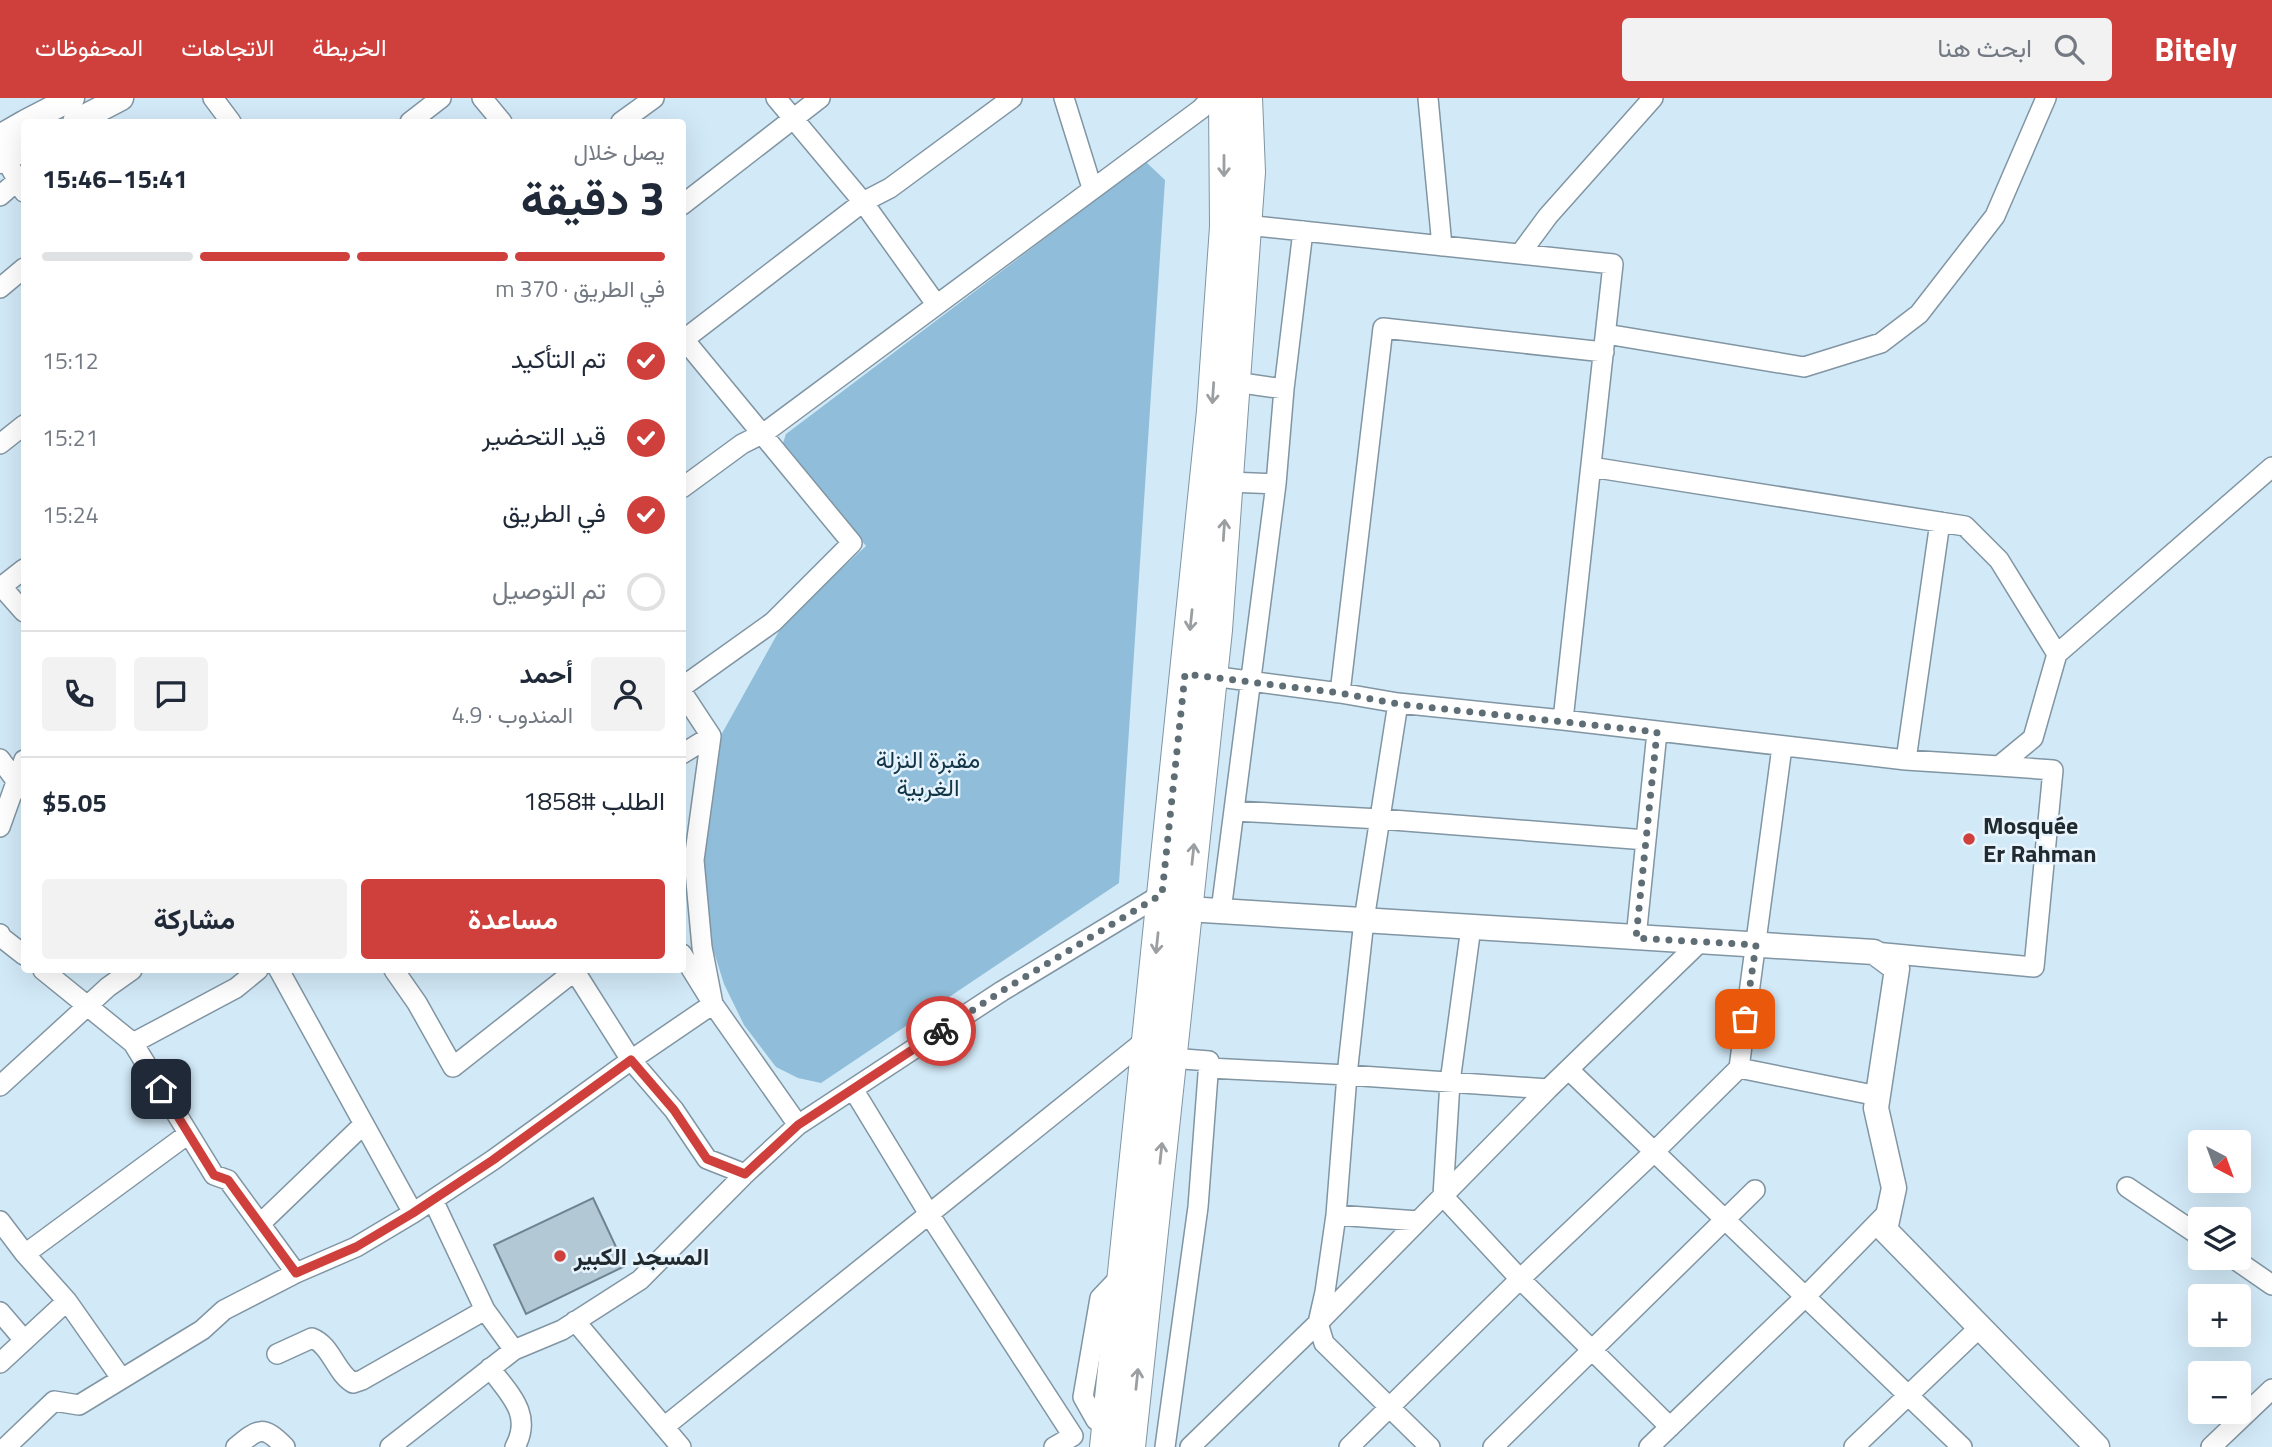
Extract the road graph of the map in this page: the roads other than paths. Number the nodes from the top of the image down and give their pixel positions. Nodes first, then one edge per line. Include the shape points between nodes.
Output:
1 (72, 98) edge
2 (121, 98) edge
3 (213, 98) edge
4 (441, 98) edge
5 (482, 98) edge
6 (654, 98) edge
7 (776, 98) edge
8 (820, 98) edge
9 (1012, 98) edge
10 (1064, 98) edge
11 (1247, 98) edge
12 (1428, 98) edge
13 (1653, 98) edge
14 (2046, 98) edge
15 (1209, 101) edge
16 (33, 119) edge
17 (81, 119) edge
18 (227, 119) edge
19 (414, 119) edge
20 (500, 119) edge
21 (625, 119) edge
22 (792, 119) junction
23 (21, 129) edge
24 (6, 151) edge
25 (21, 187) edge
26 (1092, 188) junction
27 (0, 196) edge
28 (686, 202) edge
29 (863, 202) junction
30 (1246, 225) junction
31 (1303, 231) junction
32 (1442, 246) junction
33 (1520, 254) junction
34 (21, 270) edge
35 (0, 288) edge
36 (936, 304) junction
37 (686, 337) edge
38 (686, 342) edge
39 (1605, 343) junction
40 (1235, 383) junction
41 (1284, 389) junction
42 (21, 427) edge
43 (764, 433) junction
44 (0, 444) edge
45 (1591, 467) junction
46 (2272, 467) edge
47 (1228, 482) junction
48 (1276, 484) junction
49 (686, 485) edge
50 (1940, 522) junction
51 (21, 571) edge
52 (1, 586) edge
53 (21, 609) edge
54 (2057, 654) junction
55 (1198, 675) junction
56 (1250, 681) junction
57 (686, 686) edge
58 (1340, 693) junction
59 (686, 695) edge
60 (1398, 704) junction
61 (1563, 720) junction
62 (1657, 732) junction
63 (711, 736) junction
64 (1782, 747) junction
65 (686, 752) edge
66 (0, 759) edge
67 (1906, 760) junction
68 (1999, 765) junction
69 (20, 787) edge
70 (1234, 811) junction
71 (1380, 819) junction
72 (0, 827) edge
73 (1646, 840) junction
74 (688, 865) edge
75 (1175, 901) junction
76 (1221, 911) junction
77 (1364, 920) junction
78 (1471, 927) junction
79 (0, 936) edge
80 (1636, 938) junction
81 (1700, 942) junction
82 (1756, 945) junction
83 (1874, 952) junction
84 (21, 953) edge
85 (686, 960) edge
86 (47, 973) edge
87 (128, 973) edge
88 (254, 973) edge
89 (281, 973) edge
90 (396, 973) edge
91 (571, 973) edge
92 (577, 973) edge
93 (713, 1004) junction
94 (89, 1005) junction
95 (1147, 1039) junction
96 (134, 1043) junction
97 (1171, 1058) junction
98 (631, 1060) junction
99 (1209, 1068) junction
100 (1738, 1068) junction
101 (1569, 1070) junction
102 (1347, 1075) junction
103 (1450, 1082) junction
104 (0, 1086) edge
105 (853, 1089) junction
106 (1548, 1089) junction
107 (1878, 1096) junction
108 (364, 1124) junction
109 (798, 1125) junction
110 (188, 1135) junction
111 (1654, 1152) junction
112 (745, 1174) junction
113 (2127, 1187) dead end
114 (1755, 1190) dead end
115 (1443, 1196) junction
116 (433, 1200) junction
117 (1889, 1211) junction
118 (413, 1213) junction
119 (929, 1214) junction
120 (1336, 1215) junction
121 (0, 1221) edge
122 (1418, 1221) junction
123 (1726, 1221) junction
124 (260, 1224) junction
125 (2188, 1228) edge
126 (25, 1254) junction
127 (2250, 1270) edge
128 (296, 1273) junction
129 (1520, 1279) junction
130 (2272, 1285) edge
131 (1805, 1297) junction
132 (67, 1301) junction
133 (485, 1310) junction
134 (0, 1312) edge
135 (575, 1321) junction
136 (1318, 1322) junction
137 (1980, 1327) junction
138 (24, 1340) junction
139 (514, 1350) junction
140 (1590, 1350) junction
141 (277, 1354) dead end
142 (0, 1363) edge
143 (490, 1368) junction
144 (121, 1378) junction
145 (2272, 1389) edge
146 (1910, 1396) junction
147 (1389, 1407) junction
148 (664, 1427) junction
149 (1670, 1427) junction
150 (1102, 1431) edge
151 (1073, 1436) junction
152 (6, 1447) edge
153 (236, 1447) edge
154 (285, 1447) edge
155 (390, 1447) edge
156 (515, 1447) edge
157 (681, 1447) edge
158 (1054, 1447) edge
159 (1130, 1447) edge
160 (1165, 1447) edge
161 (1190, 1447) edge
162 (1349, 1447) edge
163 (1430, 1447) edge
164 (1493, 1447) edge
165 (1649, 1447) edge
166 (1854, 1447) edge
167 (1962, 1447) edge
168 (2097, 1447) edge
169 (2211, 1447) edge

1 - 16 street
2 - 17 street
3 - 18 street
4 - 19 street
5 - 20 street
6 - 21 street
7 - 22 street
8 - 22 street
9 - 29 street via 890,188
10 - 26 street
11 - 30 main road via 1250,172
12 - 32 street
13 - 33 street
14 - 39 street via 1995,216 1919,314 1881,343 1804,368
15 - 26 street
15 -> 55 main road via 1225,227
22 - 28 street
22 - 29 street
23 - 24 street
24 - 25 street
25 - 27 street
26 - 36 street
29 - 36 street
29 - 37 street
30 - 31 street
30 - 40 main road
31 - 32 street
31 - 41 street
32 - 33 street
33 - 39 street via 1614,264
34 - 35 street
36 - 43 street
38 - 43 street
39 - 45 street
39 - 58 street via 1382,328
40 - 41 street
40 - 47 main road
41 - 48 street
42 - 44 street
43 - 49 street
43 - 57 street via 852,542 773,622
45 - 50 street
45 - 61 street
46 - 54 street
47 - 48 street
55 -> 47 main road
48 - 56 street
50 - 54 street via 1965,526 1999,560
50 - 67 street
51 - 52 street
52 - 53 street
54 - 68 street via 2033,738
55 - 56 street
55 - 75 main road
56 - 58 street
56 - 70 street
58 - 60 street
59 - 63 street
60 - 61 street
60 - 71 street
61 - 62 street
62 - 64 street
62 - 73 street
63 - 65 street
63 - 74 street
64 - 67 street
64 - 82 street
66 - 69 street
67 - 68 street
68 - 83 street via 2053,770 2034,967
69 - 72 street
70 - 71 street
70 - 76 street
71 - 73 street
71 - 77 street
73 - 80 street
74 - 93 street
75 - 76 street
75 -> 95 main road
75 - 97 main road
75 - 105 street via 1002,991
76 - 77 street
77 - 78 street
77 - 102 street
78 - 80 street
78 - 103 street
79 - 84 street
80 - 81 street
81 - 82 street
81 - 101 street
82 - 83 street
82 - 100 street
83 - 107 street via 1897,969
85 - 93 street
86 - 94 street
87 - 94 street
88 - 96 street via 236,988
89 - 108 street
90 - 91 street via 453,1067
92 - 98 street
93 - 98 street
93 - 109 street
94 - 96 street
94 - 104 street
95 - 119 street
95 - 150 main road
96 - 110 street
97 - 99 street via 1209,1061
159 -> 97 main road
98 - 112 street via 674,1110 707,1159
98 - 116 street
99 - 102 street
99 - 160 street via 1198,1207
100 - 107 street
100 - 111 street
101 - 106 street
101 - 111 street
102 - 103 street
102 - 120 street
103 - 106 street
103 - 115 street
105 - 109 street
105 - 119 street
106 - 115 street
107 - 117 street via 1876,1108 1894,1188
108 - 118 street
108 - 124 street
109 - 112 street
110 - 124 street via 214,1175 228,1180
110 - 126 street
111 - 123 street
111 - 129 street
112 - 135 street via 640,1280
113 - 125 street
114 - 123 street
115 - 122 street
115 - 129 street
116 - 118 street
116 - 133 street
117 - 131 street
117 - 137 street via 1885,1230
118 - 128 street via 356,1247
119 - 148 street
119 - 151 street
120 - 122 street
120 - 136 street
121 - 126 street
122 - 136 street
123 - 131 street
123 - 140 street
124 - 128 street
126 - 132 street
127 - 130 street
128 - 144 street via 224,1310 202,1331
129 - 140 street
129 - 147 street
131 - 146 street
131 - 149 street
132 - 138 street
132 - 144 street
133 - 139 street
133 - 141 street via 353,1382 346,1379 325,1346 312,1338
134 - 138 street
135 - 139 street
135 - 148 street
136 - 147 street via 1324,1343
136 - 161 street
137 - 146 street
137 - 168 street
138 - 142 street
139 - 143 street
140 - 149 street
140 - 164 street
143 - 155 street
143 - 156 street via 519,1407 523,1428
144 - 152 street via 79,1405 54,1401
145 - 169 street
146 - 166 street
146 - 167 street
147 - 162 street
147 - 163 street
148 - 157 street
149 - 165 street
150 - 151 street
151 - 158 street
153 - 154 street via 261,1430

